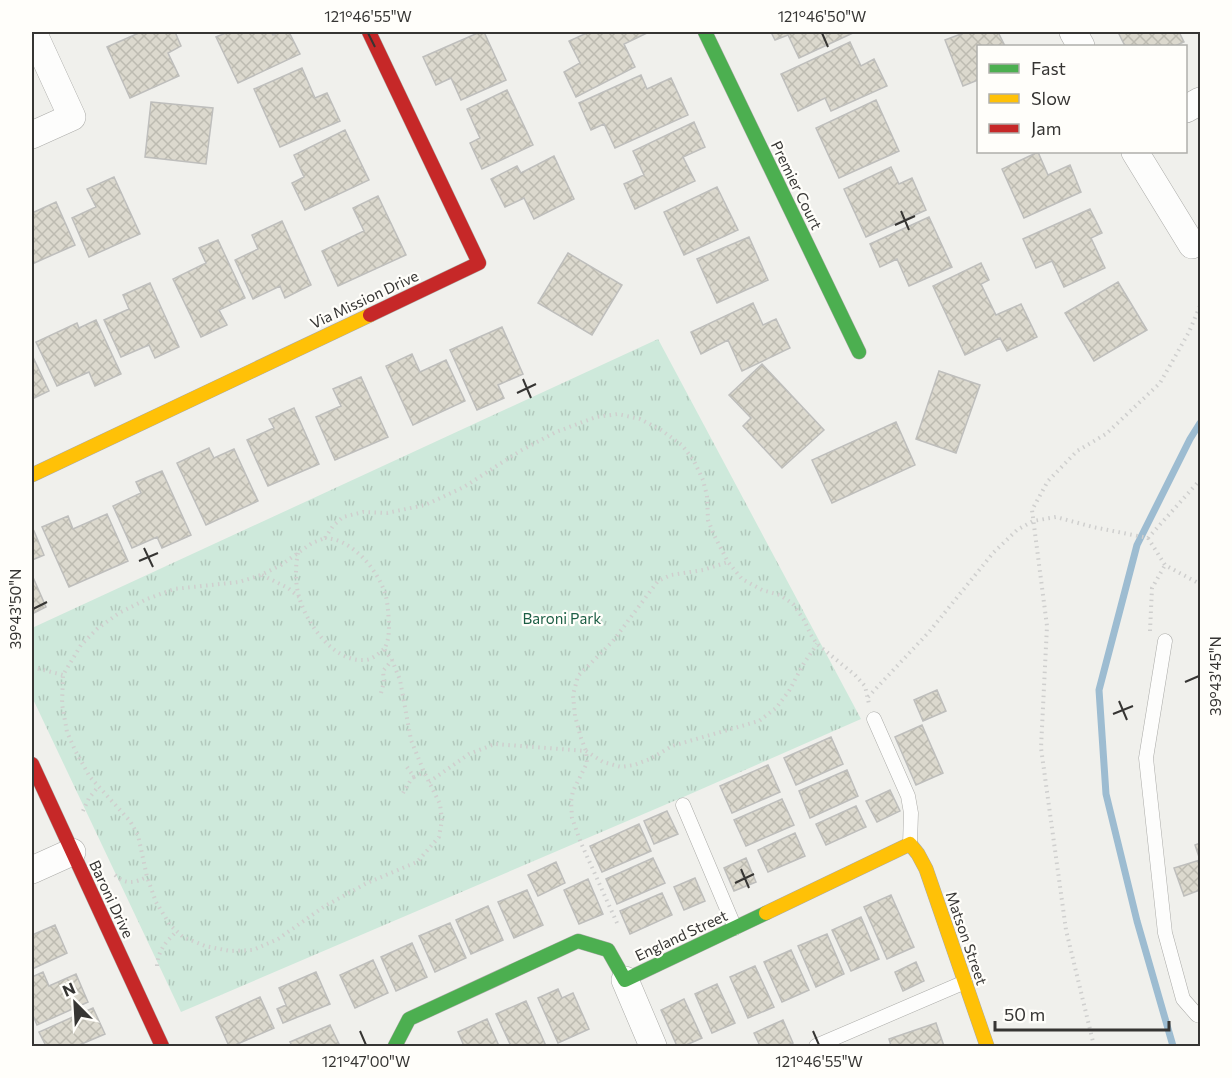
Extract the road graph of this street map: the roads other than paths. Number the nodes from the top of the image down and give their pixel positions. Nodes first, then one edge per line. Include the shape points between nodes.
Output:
1 (33, 32) edge
2 (369, 32) edge
3 (705, 32) edge
4 (32, 135) edge
5 (1136, 153) edge
6 (1192, 245) dead end
7 (859, 352) dead end
8 (32, 475) edge
9 (1165, 641) dead end
10 (874, 720) road end
11 (32, 764) edge
12 (683, 805) dead end
13 (909, 844) junction
14 (72, 852) junction
15 (32, 870) edge
16 (735, 928) junction
17 (625, 980) junction
18 (965, 982) junction
19 (1200, 1016) edge
20 (819, 1046) edge
21 (162, 1047) edge
22 (395, 1047) edge
23 (653, 1047) edge
24 (987, 1047) edge

1 - 4 street via 72,117
2 - 8 street, Via Mission Drive via 479,263
3 - 7 street, Premier Court
5 - 6 street
9 - 19 lane via 1146,758 1166,933 1183,999
10 - 13 lane via 908,796
11 - 14 street, Baroni Drive
12 - 16 lane
13 - 16 street, England Street
13 - 18 street, Matson Street via 927,869
14 - 15 street
14 - 21 street, Baroni Drive
16 - 17 street, England Street
17 - 22 street, England Street via 608,950 578,941 409,1019
17 - 23 street
18 - 20 lane
18 - 24 street, Matson Street

